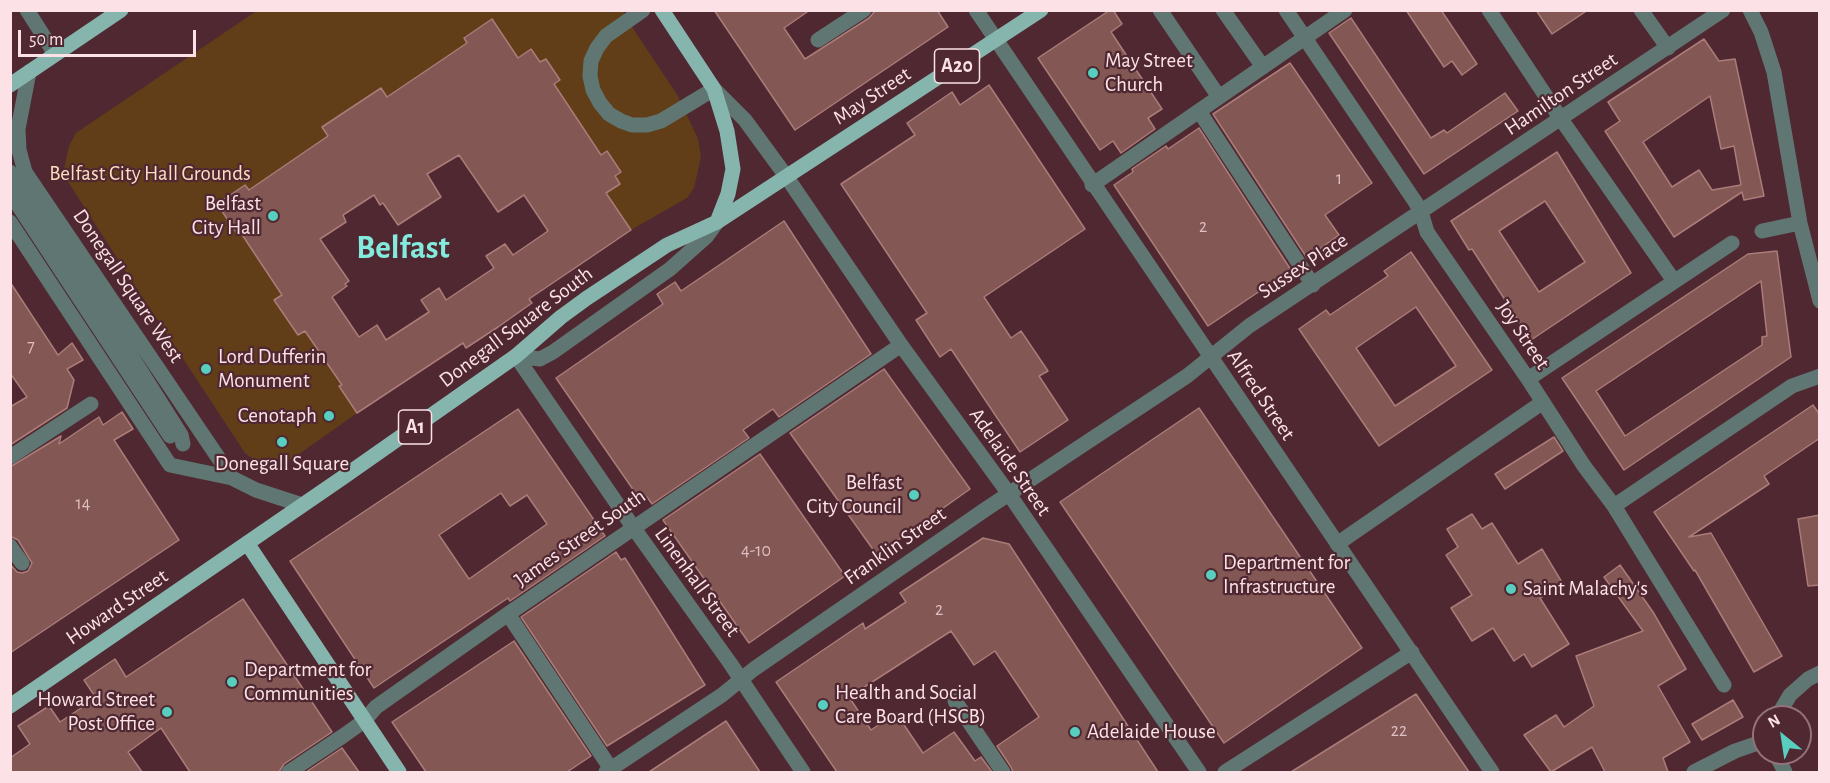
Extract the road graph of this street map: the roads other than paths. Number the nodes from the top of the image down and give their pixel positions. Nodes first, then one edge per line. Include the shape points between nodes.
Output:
1 (27, 10) edge
2 (121, 10) edge
3 (643, 10) edge
4 (662, 10) edge
5 (864, 10) edge
6 (976, 10) edge
7 (1041, 10) edge
8 (1160, 10) edge
9 (1223, 10) edge
10 (1286, 10) edge
11 (1346, 10) edge
12 (1489, 10) edge
13 (1641, 10) edge
14 (1723, 10) edge
15 (1750, 10) edge
16 (1305, 38) junction
17 (818, 40) dead end
18 (997, 40) junction
19 (1668, 48) junction
20 (55, 54) junction
21 (1263, 67) junction
22 (29, 72) junction
23 (10, 85) edge
24 (714, 89) junction
25 (1219, 97) junction
26 (1199, 111) junction
27 (1561, 118) junction
28 (10, 172) edge
29 (786, 176) junction
30 (1092, 185) junction
31 (10, 193) edge
32 (1421, 212) junction
33 (10, 222) edge
34 (717, 222) junction
35 (1800, 223) junction
36 (1762, 231) dead end
37 (1732, 243) dead end
38 (1814, 257) edge
39 (1674, 280) junction
40 (1313, 285) junction
41 (1820, 301) edge
42 (901, 345) junction
43 (516, 356) junction
44 (1210, 358) junction
45 (1820, 376) edge
46 (1528, 379) junction
47 (1543, 402) junction
48 (91, 404) dead end
49 (10, 457) edge
50 (232, 478) junction
51 (1008, 494) junction
52 (302, 505) junction
53 (1614, 506) junction
54 (633, 527) junction
55 (247, 543) junction
56 (1338, 544) junction
57 (10, 546) edge
58 (22, 563) dead end
59 (508, 614) junction
60 (1412, 652) junction
61 (1820, 673) edge
62 (740, 679) junction
63 (1724, 685) dead end
64 (955, 701) dead end
65 (10, 705) edge
66 (1784, 705) edge
67 (364, 721) junction
68 (1752, 745) edge
69 (609, 771) edge
70 (289, 772) edge
71 (399, 772) edge
72 (803, 772) edge
73 (1003, 772) edge
74 (1199, 772) edge
75 (1225, 772) edge
76 (1492, 772) edge
77 (1694, 772) edge

1 - 20 street
2 - 20 main road
3 - 24 street via 606,36 591,61 593,90 604,109 621,122 647,125 661,121
4 - 24 main road
5 - 17 street
6 - 18 street, Alfred Street
7 - 18 main road, May Street / A20
8 - 25 street
9 - 21 street
10 - 16 street, Joy Street
11 - 16 street
12 - 27 street
13 - 19 street
14 - 19 street, Hamilton Street
15 - 35 street via 1774,72
16 - 21 street
16 - 32 street, Joy Street
18 - 29 main road, May Street / A20
18 - 30 street, Alfred Street
19 - 27 street, Hamilton Street
20 - 22 main road
21 - 25 street
22 - 23 main road
22 - 50 street, Donegall Square West via 18,129 25,172
24 - 29 street, Adelaide Street via 745,120
24 - 34 main road via 733,169
25 - 26 street
26 - 30 street
26 - 40 street
27 - 32 street, Hamilton Street
27 - 39 street
28 - 31 street via 81,276 163,405 183,444 172,439
29 - 34 main road, Donegall Square South / A20
29 - 42 street, Adelaide Street
30 - 44 street, Alfred Street
32 - 40 street, Sussex Place
32 - 46 street, Joy Street via 1427,232
33 - 50 street via 170,465
34 - 43 main road, Donegall Square South / A1 via 667,245 587,298
34 - 43 street via 670,269 553,352 540,359
35 - 36 street
35 - 38 street
37 - 39 street
38 - 41 street
39 - 46 street
40 - 44 street, Sussex Place via 1249,326
42 - 51 street, Adelaide Street
42 - 54 street, James Street South
43 - 52 main road, Donegall Square South / A1
43 - 54 street, Linenhall Street
44 - 51 street, Franklin Street
44 - 56 street, Alfred Street
45 - 53 street via 1792,386
46 - 47 street, Joy Street
47 - 53 street, Joy Street
47 - 56 street
48 - 49 street
50 - 52 street
51 - 62 street, Franklin Street
51 - 74 street, Adelaide Street
52 - 55 main road, Donegall Square South / A1
53 - 63 street, Joy Street
54 - 59 street, James Street South
54 - 62 street, Linenhall Street
55 - 65 main road, Howard Street / A1
55 - 67 main road
56 - 60 street, Alfred Street
57 - 58 street
59 - 67 street, James Street South via 376,707
59 - 69 street
60 - 75 street
60 - 76 street, Alfred Street
61 - 66 street via 1790,695
62 - 69 street, Franklin Street
62 - 72 street, Linenhall Street
64 - 73 street
67 - 70 street, James Street South
67 - 71 main road
68 - 77 street

